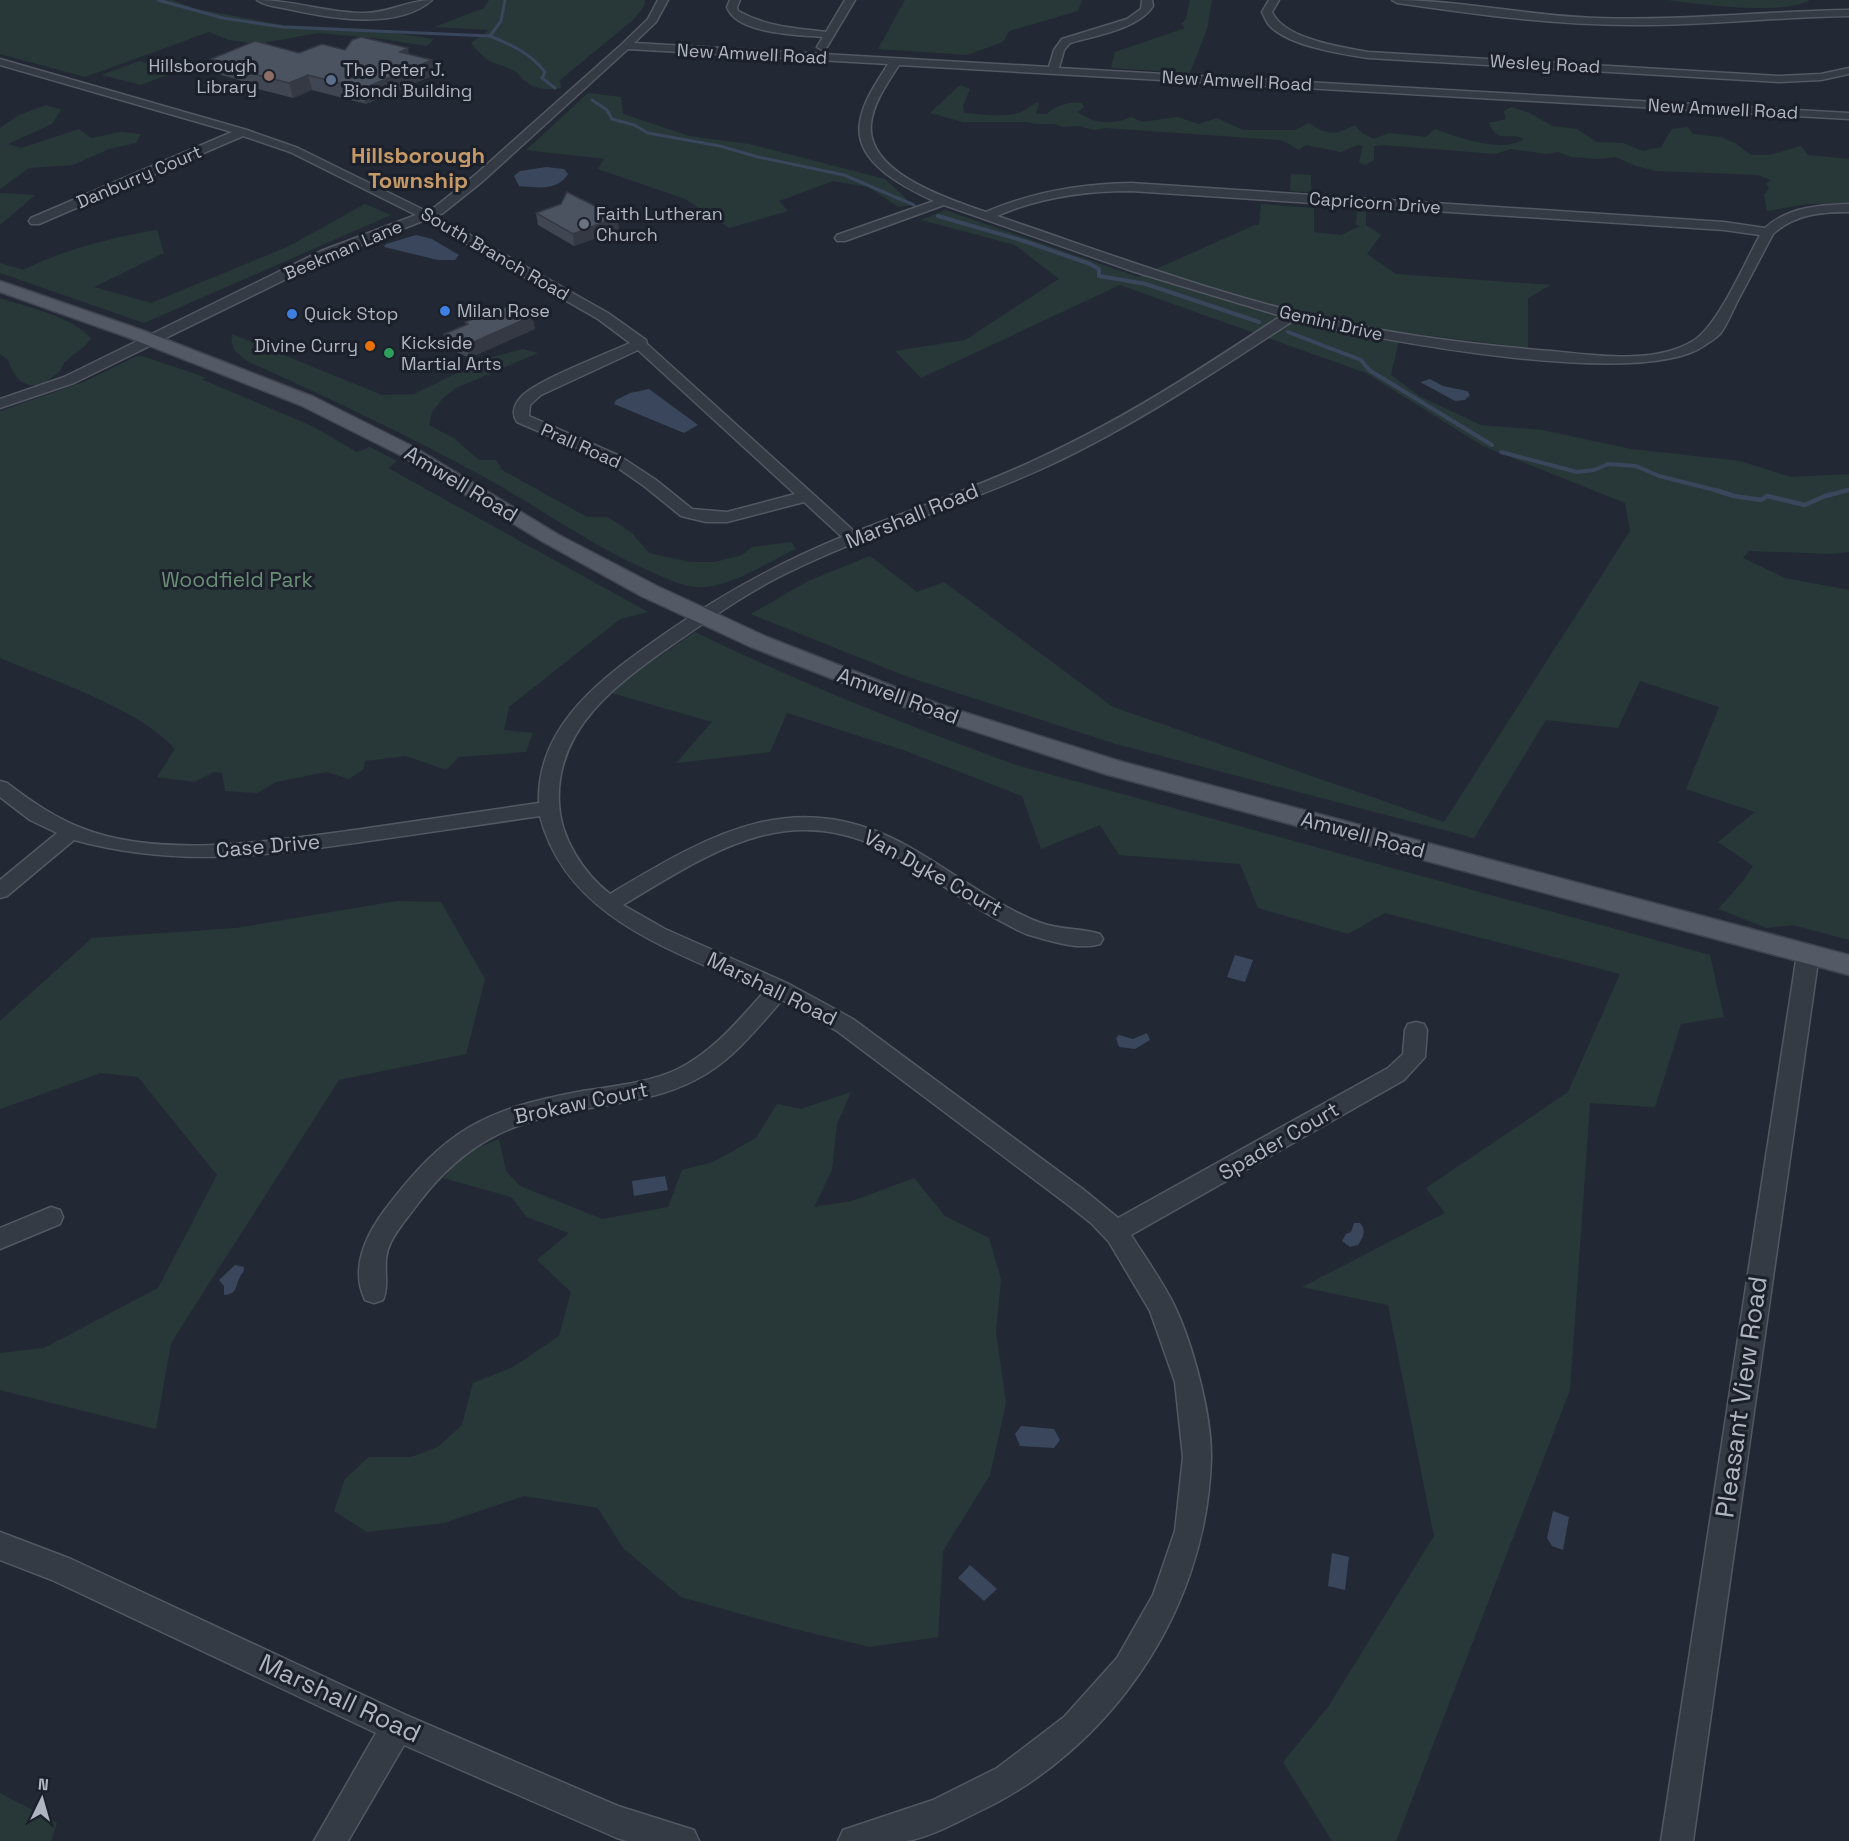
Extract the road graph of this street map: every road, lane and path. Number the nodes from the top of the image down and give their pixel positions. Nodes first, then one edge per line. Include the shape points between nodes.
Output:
1 (262, 0) edge
2 (427, 0) edge
3 (663, 0) edge
4 (735, 0) edge
5 (850, 0) edge
6 (1147, 0) edge
7 (1274, 0) edge
8 (1397, 0) edge
9 (1844, 13) edge
10 (1849, 22) edge
11 (829, 35) junction
12 (626, 46) junction
13 (815, 57) junction
14 (1410, 58) junction
15 (0, 62) edge
16 (894, 62) junction
17 (1053, 71) junction
18 (1849, 71) edge
19 (1414, 91) junction
20 (1849, 116) edge
21 (243, 132) junction
22 (944, 201) junction
23 (1849, 208) edge
24 (426, 216) junction
25 (986, 216) junction
26 (34, 221) dead end
27 (1768, 232) junction
28 (841, 238) dead end
29 (0, 286) edge
30 (1292, 315) junction
31 (150, 340) junction
32 (641, 343) junction
33 (0, 404) edge
34 (807, 496) junction
35 (854, 539) junction
36 (702, 616) junction
37 (0, 787) edge
38 (549, 808) junction
39 (71, 832) junction
40 (0, 891) edge
41 (610, 903) junction
42 (1092, 939) dead end
43 (1808, 954) junction
44 (1849, 965) edge
45 (778, 989) junction
46 (1416, 1030) dead end
47 (51, 1217) dead end
48 (1115, 1232) junction
49 (0, 1239) edge
50 (374, 1292) dead end
51 (0, 1546) edge
52 (397, 1727) junction
53 (330, 1841) edge
54 (683, 1841) edge
55 (854, 1841) edge
56 (1677, 1841) edge

1 - 2 street via 319,14 346,16 394,12
3 - 12 street, Beekman Lane via 652,20
4 - 11 street via 734,14 754,24
5 - 11 street
6 - 17 street via 1139,17 1066,41
7 - 14 street, Wesley Road via 1270,19 1295,37 1347,52
8 - 9 street via 1516,16 1609,22
9 - 10 street
11 - 13 street
12 - 13 street, New Amwell Road
12 - 24 street, Beekman Lane via 453,201
13 - 16 street, New Amwell Road
14 - 18 street, Wesley Road via 1779,79
14 - 19 street
15 - 21 street, South Branch Road
16 - 17 street, New Amwell Road
16 - 22 street, Gemini Drive via 867,117 866,138 876,157 890,171
17 - 19 street, New Amwell Road
19 - 20 street, New Amwell Road
21 - 24 street, South Branch Road via 333,167
21 - 26 street, Danburry Court
22 - 25 street, Gemini Drive
22 - 28 street
23 - 27 street, Gemini Drive via 1797,214 1781,220
24 - 31 street, Beekman Lane via 326,254
24 - 32 street, South Branch Road via 603,316
25 - 27 street, Capricorn Drive via 1041,195 1131,187 1712,225
25 - 30 street, Gemini Drive
27 - 30 street, Gemini Drive via 1714,332 1687,349 1658,357 1594,359 1442,345
29 - 31 main road, Amwell Road
30 - 35 street, Marshall Road via 1162,398 1074,447 944,505
31 - 33 street, Beekman Lane via 69,380
31 - 36 main road, Amwell Road via 349,421 591,560
32 - 34 street, South Branch Road
32 - 34 street, Prall Road via 536,392 525,400 522,419 613,458 687,513 728,517
34 - 35 street, South Branch Road
35 - 36 street, Marshall Road via 781,569
36 - 38 street, Marshall Road via 618,675 577,717 556,755
36 - 43 main road, Amwell Road via 822,668 1082,758
37 - 39 street, Case Drive via 29,811
38 - 39 street, Case Drive via 248,850 209,852 108,843
38 - 41 street, Marshall Road via 568,859 581,877
39 - 40 street
41 - 42 street, Van Dyke Court via 735,833 777,825 826,825 850,829 885,843 1027,926
41 - 45 street, Marshall Road via 639,926
43 - 44 main road, Amwell Road
43 - 56 street, Pleasant View Road
45 - 48 street, Marshall Road via 844,1025
45 - 50 street, Brokaw Court via 729,1045 687,1074 660,1086 531,1111 486,1128 454,1147 435,1164 385,1230 372,1260
46 - 48 street, Spader Court via 1414,1057 1395,1074
47 - 49 street
48 - 55 street, Marshall Road via 1160,1301 1184,1360 1192,1397 1198,1484 1179,1570 1140,1650 1115,1685 1050,1748 1008,1779 960,1805 912,1826
51 - 52 street, Marshall Road via 82,1579
52 - 53 street
52 - 54 street, Marshall Road via 617,1822

